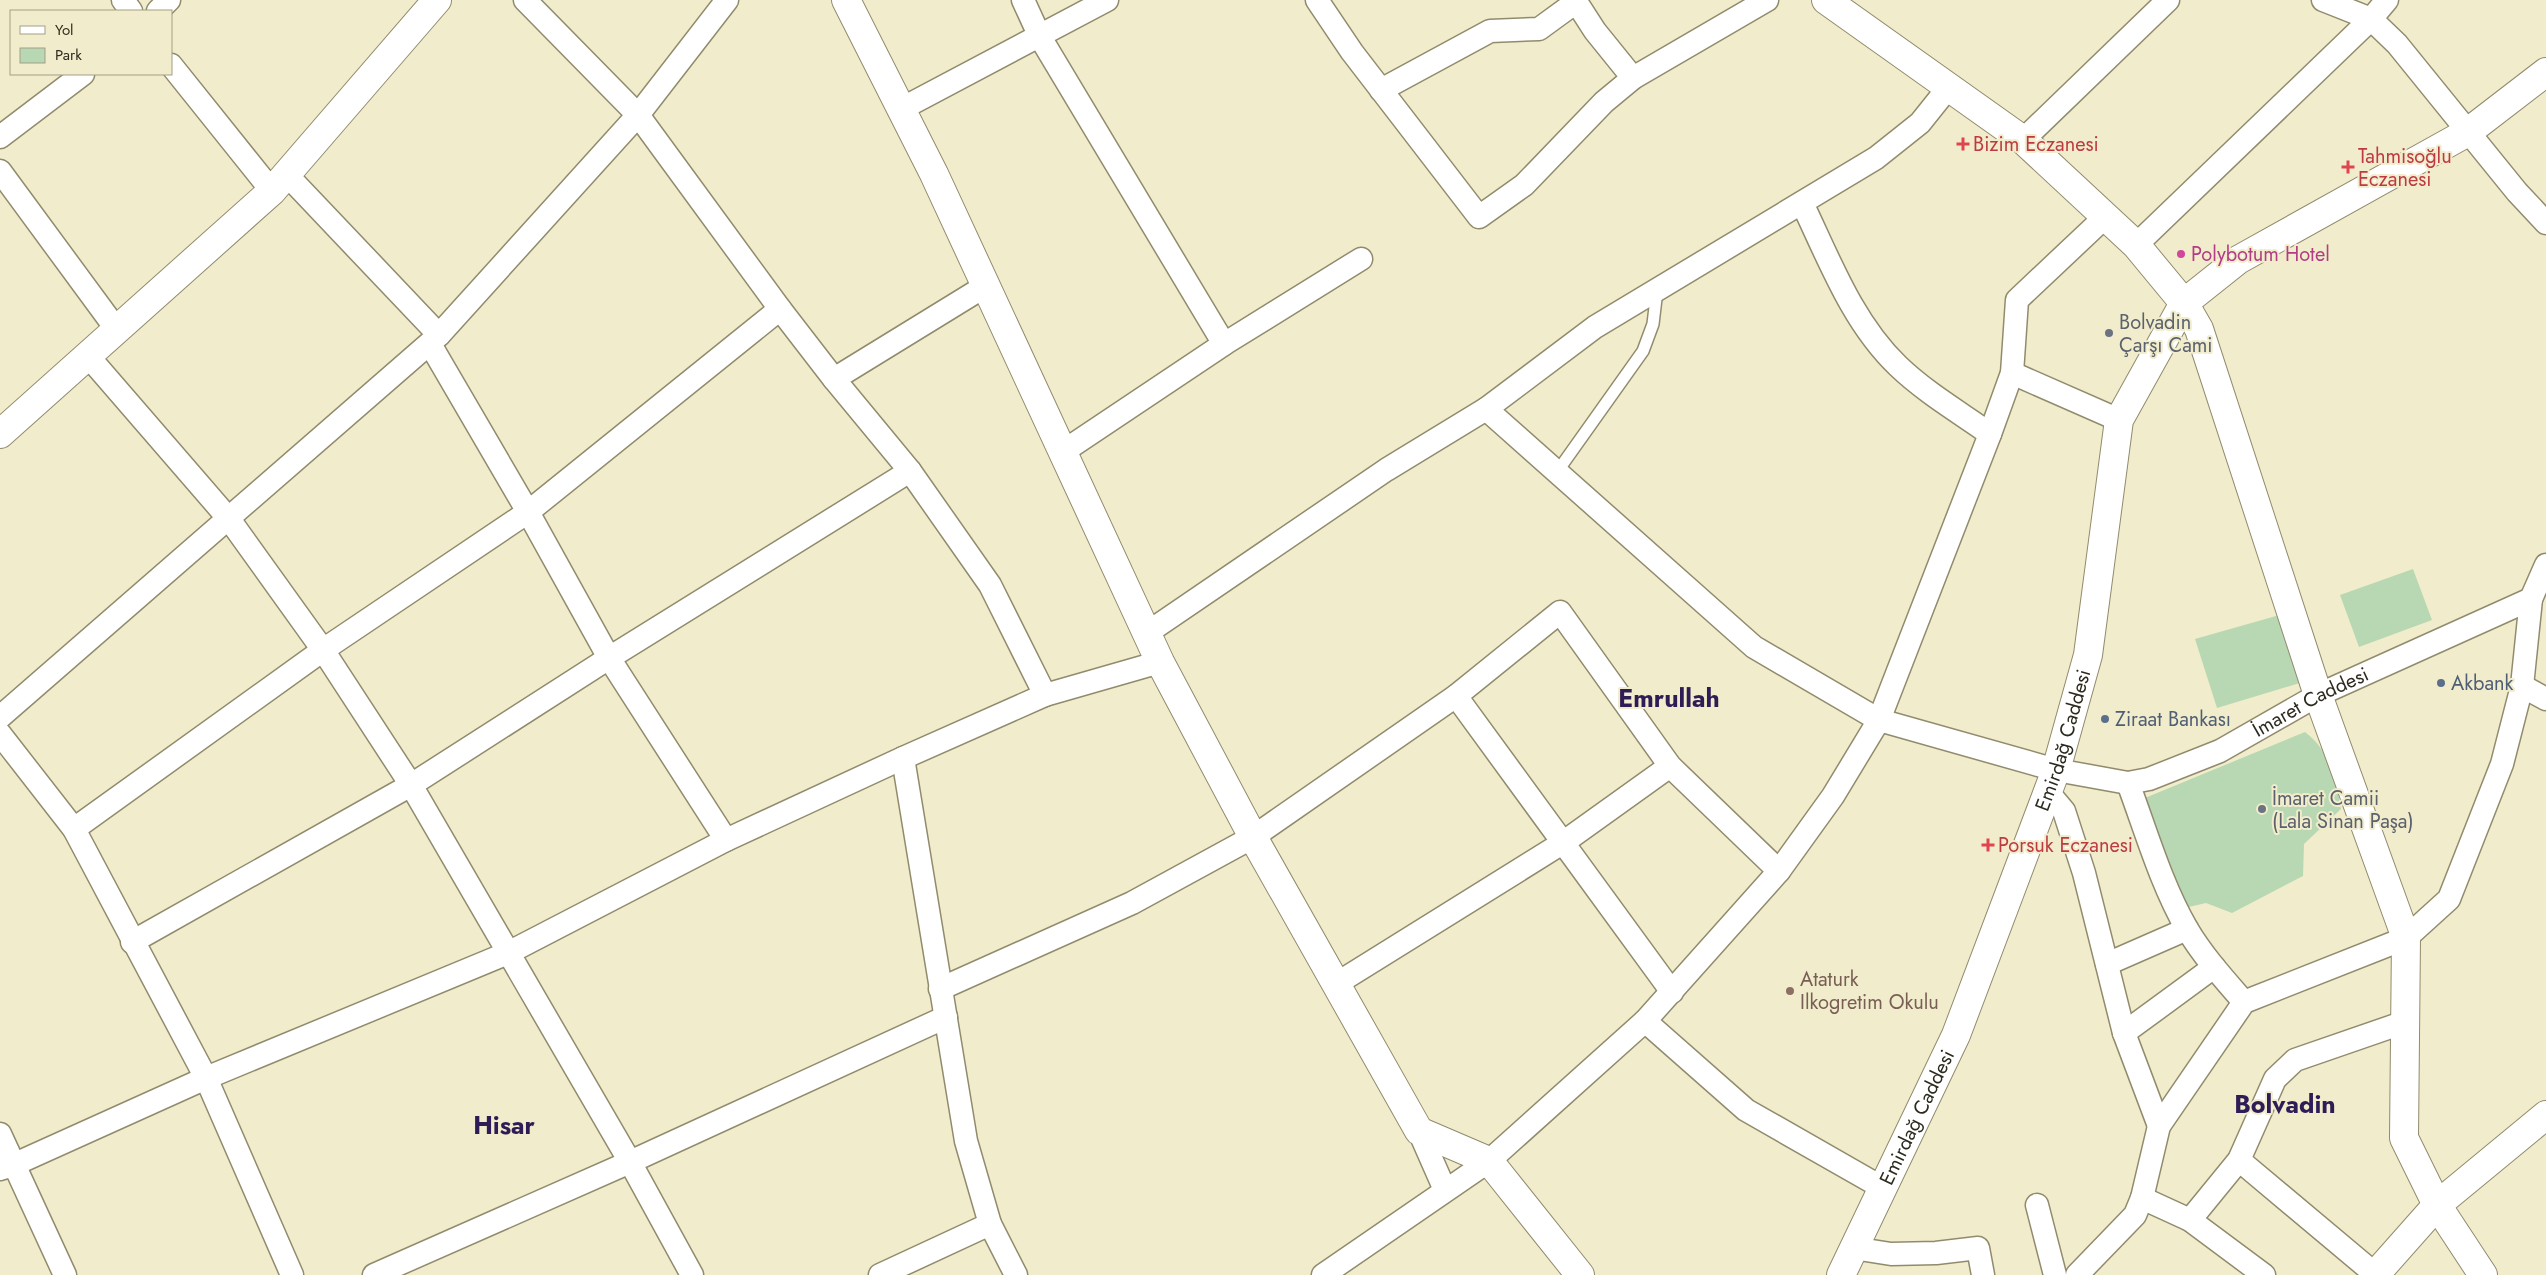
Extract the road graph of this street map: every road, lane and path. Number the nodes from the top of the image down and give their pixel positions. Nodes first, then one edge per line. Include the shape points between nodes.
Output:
1 (169, 0) edge
2 (437, 0) edge
3 (525, 0) edge
4 (728, 0) edge
5 (846, 0) edge
6 (1023, 0) edge
7 (1107, 0) edge
8 (1767, 0) edge
9 (1826, 0) edge
10 (2168, 0) edge
11 (2323, 0) edge
12 (2387, 0) edge
13 (1576, 1) edge
14 (1325, 3) edge
15 (159, 10) edge
16 (2371, 19) junction
17 (1040, 37) junction
18 (172, 66) edge
19 (2546, 72) edge
20 (82, 75) edge
21 (1633, 78) junction
22 (1948, 88) junction
23 (1381, 90) junction
24 (903, 108) junction
25 (638, 115) junction
26 (2468, 132) junction
27 (0, 137) edge
28 (2023, 140) junction
29 (0, 171) edge
30 (280, 184) junction
31 (1802, 203) junction
32 (2104, 218) junction
33 (2546, 223) edge
34 (2136, 245) junction
35 (1361, 259) dead end
36 (986, 285) junction
37 (1657, 290) junction
38 (2184, 303) junction
39 (780, 309) junction
40 (117, 330) junction
41 (434, 339) junction
42 (1224, 344) junction
43 (88, 356) junction
44 (2012, 373) junction
45 (834, 379) junction
46 (1486, 408) junction
47 (2119, 420) junction
48 (0, 434) edge
49 (1990, 434) junction
50 (1064, 451) junction
51 (910, 472) junction
52 (1557, 472) junction
53 (528, 512) junction
54 (230, 519) junction
55 (2546, 565) edge
56 (2531, 599) junction
57 (1147, 633) junction
58 (323, 650) junction
59 (609, 658) junction
60 (1160, 662) junction
61 (2522, 686) junction
62 (2318, 694) junction
63 (1045, 695) junction
64 (1456, 696) junction
65 (2546, 699) edge
66 (0, 717) edge
67 (1878, 720) junction
68 (0, 734) edge
69 (903, 758) junction
70 (1670, 766) junction
71 (2052, 781) junction
72 (2128, 783) junction
73 (411, 785) junction
74 (74, 830) junction
75 (1253, 837) junction
76 (726, 840) junction
77 (1564, 842) junction
78 (1779, 871) junction
79 (2187, 929) junction
80 (2406, 938) junction
81 (132, 942) junction
82 (508, 953) junction
83 (2106, 964) junction
84 (2214, 967) junction
85 (1336, 984) junction
86 (940, 989) junction
87 (1672, 992) junction
88 (2244, 1002) junction
89 (946, 1018) junction
90 (1645, 1021) junction
91 (2405, 1022) junction
92 (2124, 1033) junction
93 (206, 1078) junction
94 (2546, 1115) edge
95 (2159, 1126) junction
96 (1419, 1131) junction
97 (0, 1134) edge
98 (2238, 1160) junction
99 (1489, 1161) junction
100 (630, 1162) junction
101 (7, 1167) edge
102 (1881, 1187) junction
103 (1445, 1190) junction
104 (2142, 1198) junction
105 (2037, 1205) dead end
106 (2437, 1205) junction
107 (2190, 1220) junction
108 (990, 1224) junction
109 (1854, 1248) junction
110 (2251, 1272) edge
111 (2375, 1274) edge
112 (65, 1275) edge
113 (292, 1275) edge
114 (374, 1275) edge
115 (692, 1275) edge
116 (880, 1275) edge
117 (1016, 1275) edge
118 (1323, 1275) edge
119 (1580, 1275) edge
120 (1841, 1275) edge
121 (1983, 1275) edge
122 (2056, 1275) edge
123 (2077, 1275) edge
124 (2483, 1275) edge

1 - 15 street
2 - 30 street
3 - 25 street
4 - 25 street
5 - 24 street
6 - 17 street
7 - 17 street
8 - 21 street
9 - 22 street
10 - 28 street
11 - 16 street
12 - 16 street
13 - 21 street
13 - 23 street via 1538,30 1490,31
14 - 23 street
16 - 26 street via 2397,44
16 - 34 street
17 - 24 street
17 - 42 street
18 - 30 street
19 - 26 street
20 - 27 street
21 - 23 street via 1604,102 1524,185 1479,217
22 - 28 street
22 - 31 street via 1920,123 1899,142
24 - 36 street
25 - 39 street
25 - 41 street
26 - 33 street
26 - 38 street via 2238,260
28 - 32 street
29 - 40 street
30 - 40 street
30 - 41 street
31 - 37 street
31 - 49 street via 1854,310 1882,348 1912,380
32 - 34 street
32 - 44 street via 2016,300
34 - 38 street
35 - 42 street
36 - 45 street
36 - 50 street
37 - 46 street via 1595,328
37 - 52 lane via 1653,324 1643,351
38 - 47 street, Emirdağ Caddesi
38 - 62 street via 2199,329
39 - 45 street
39 - 53 street
40 - 43 street
41 - 53 street
41 - 54 street
42 - 50 street
43 - 48 street
43 - 54 street
44 - 47 street
44 - 49 street
45 - 51 street
46 - 52 street, İmaret Caddesi
46 - 57 street via 1386,470
47 - 71 street, Emirdağ Caddesi via 2088,655
49 - 67 street
50 - 57 street
51 - 59 street
51 - 63 street via 990,585
52 - 67 street, İmaret Caddesi via 1754,647
53 - 58 street
53 - 59 street
54 - 58 street
54 - 66 street
55 - 56 street
56 - 61 street
56 - 62 street, İmaret Caddesi
57 - 60 street
58 - 73 street
58 - 74 street
59 - 73 street
59 - 76 street
60 - 63 street
60 - 75 street
61 - 65 street
61 - 80 street via 2502,764 2449,899
62 - 72 street, İmaret Caddesi via 2220,751
62 - 80 street
63 - 69 street
64 - 70 street via 1560,612
64 - 75 street
64 - 77 street
67 - 71 street, İmaret Caddesi
67 - 78 street via 1833,796
68 - 74 street
69 - 76 street
69 - 86 street
70 - 77 street
70 - 78 street
71 - 72 street, İmaret Caddesi
71 - 83 street via 2084,873
71 - 102 street, Emirdağ Caddesi via 1956,1035
72 - 79 street via 2165,883
73 - 81 street
73 - 82 street
74 - 81 street
75 - 85 street
75 - 86 street via 1132,903
76 - 82 street
77 - 85 street
77 - 87 street
78 - 87 street
79 - 83 street
79 - 84 street
80 - 88 street
80 - 91 street
81 - 93 street
82 - 93 street
82 - 100 street
83 - 92 street
84 - 88 street
84 - 92 street
85 - 96 street
86 - 89 street
87 - 90 street
88 - 95 street
89 - 100 street
89 - 108 street via 966,1141
90 - 99 street
90 - 102 street via 1746,1110
91 - 98 street via 2295,1060 2275,1079
91 - 106 street via 2404,1138
92 - 95 street
93 - 101 street
93 - 113 street
94 - 106 street
95 - 104 street
96 - 99 street
96 - 103 street
97 - 101 street
98 - 107 street
98 - 111 street
99 - 103 street
99 - 119 street
100 - 114 street
100 - 115 street
101 - 112 street
102 - 109 street, Emirdağ Caddesi
103 - 118 street
104 - 107 street
104 - 123 street via 2135,1215
105 - 122 street
106 - 111 street
106 - 124 street
107 - 110 street
108 - 116 street
108 - 117 street
109 - 120 street, Emirdağ Caddesi
109 - 121 street via 1891,1254 1978,1248

